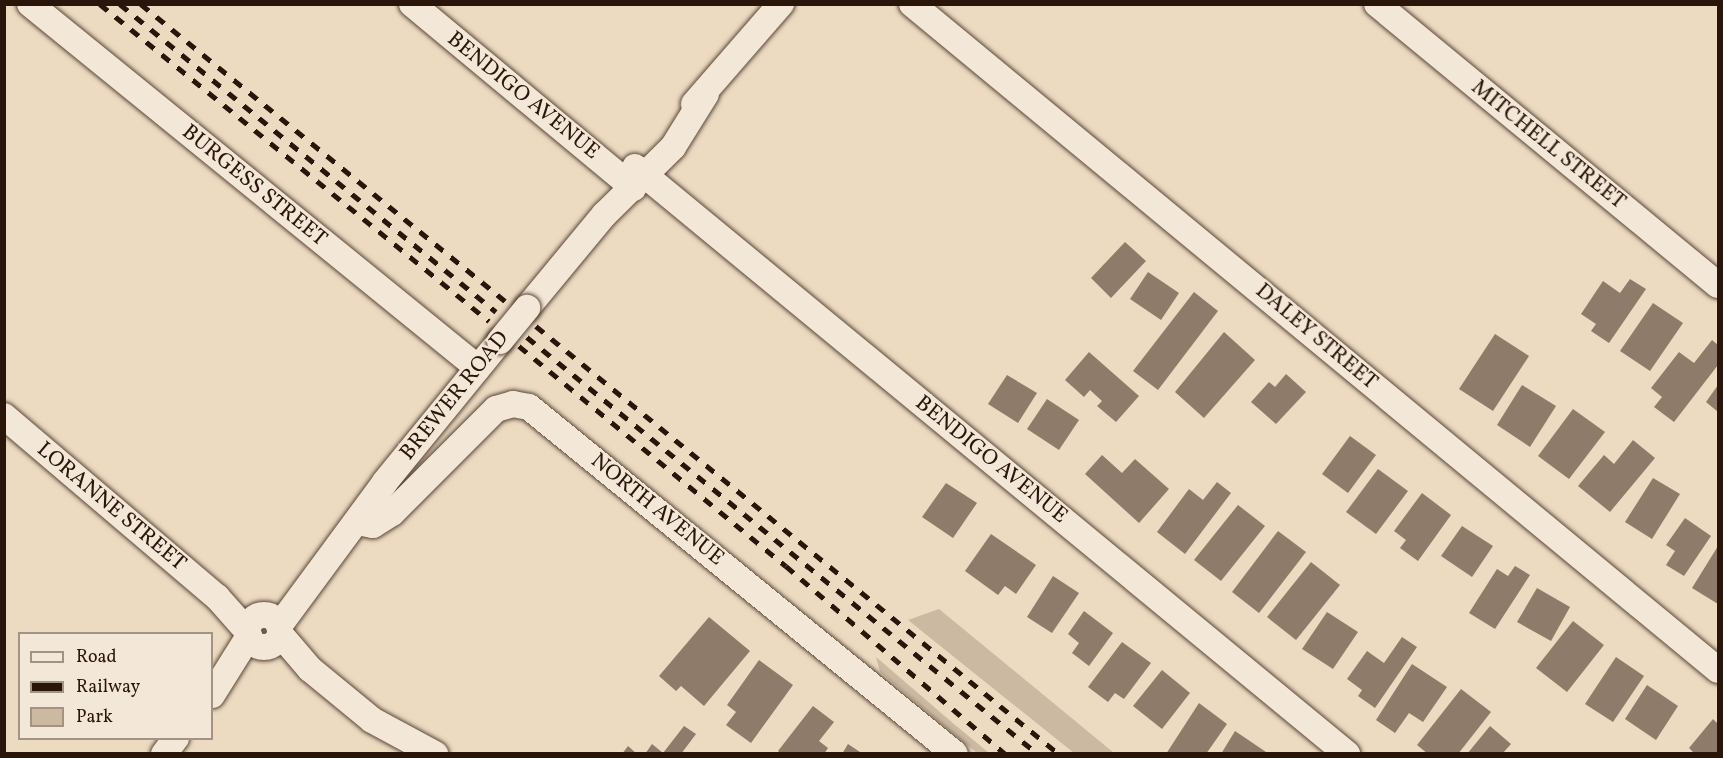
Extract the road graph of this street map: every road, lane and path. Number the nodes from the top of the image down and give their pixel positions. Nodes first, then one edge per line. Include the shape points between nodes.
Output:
1 (30, 4) edge
2 (412, 4) edge
3 (781, 4) edge
4 (912, 4) edge
5 (1377, 4) edge
6 (635, 178) junction
7 (1719, 285) edge
8 (478, 368) junction
9 (4, 416) edge
10 (357, 522) junction
11 (264, 632) junction
12 (1719, 670) edge
13 (214, 692) edge
14 (174, 740) edge
15 (164, 753) edge
16 (435, 753) edge
17 (955, 753) edge
18 (1347, 753) edge

1 - 8 street, BURGESS STREET
2 - 6 street, BENDIGO AVENUE
3 - 6 street, BREWER ROAD via 706,94 692,122
4 - 12 street, DALEY STREET
5 - 7 street, MITCHELL STREET
6 - 8 street, BREWER ROAD, bridge
6 - 18 street, BENDIGO AVENUE
8 - 10 street, BREWER ROAD
9 - 11 street, LORANNE STREET via 217,597
10 - 11 street, BREWER ROAD
10 - 17 street, NORTH AVENUE via 373,525 392,513 496,409 513,404 530,407
11 - 13 street, BREWER ROAD
11 - 16 street via 385,729
14 - 15 street

